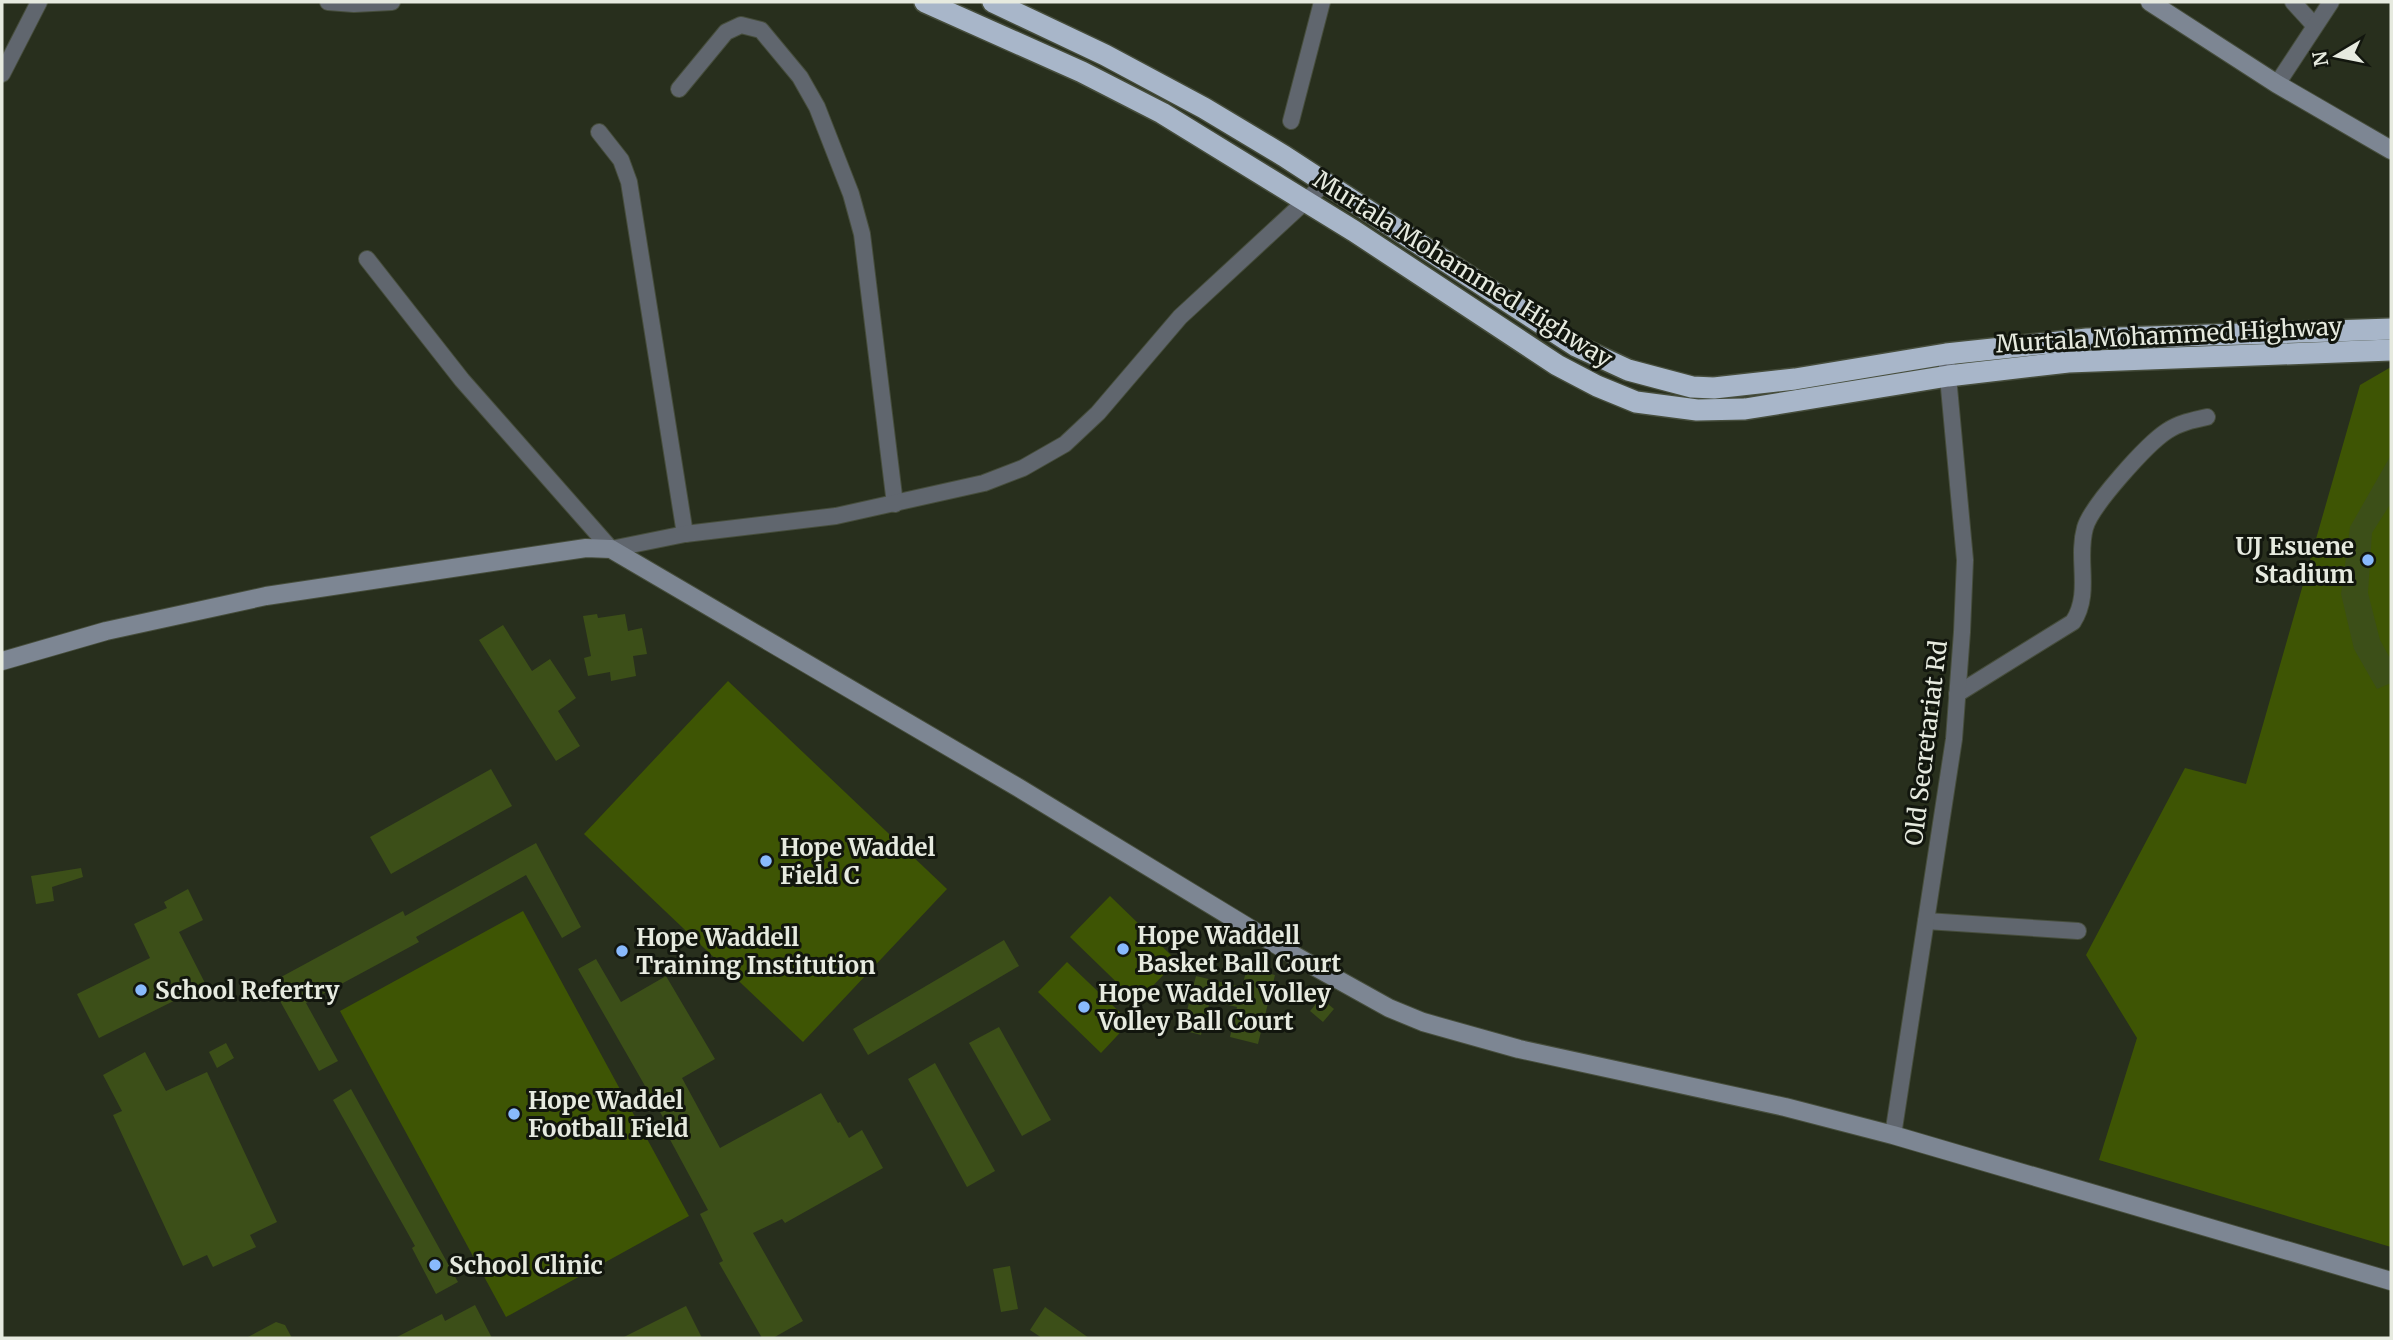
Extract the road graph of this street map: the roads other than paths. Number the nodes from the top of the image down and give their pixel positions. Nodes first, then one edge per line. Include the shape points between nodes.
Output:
1 (39, 2) edge
2 (327, 2) edge
3 (392, 2) edge
4 (925, 2) edge
5 (993, 2) edge
6 (1322, 2) edge
7 (2150, 2) edge
8 (2293, 2) edge
9 (2331, 2) edge
10 (2314, 26) junction
11 (2, 74) edge
12 (2277, 84) junction
13 (679, 89) dead end
14 (1291, 121) dead end
15 (600, 132) dead end
16 (2391, 150) edge
17 (1325, 183) junction
18 (1304, 200) junction
19 (367, 259) dead end
20 (2391, 329) edge
21 (2391, 350) edge
22 (1947, 354) junction
23 (1948, 376) junction
24 (2207, 417) dead end
25 (895, 504) junction
26 (685, 534) junction
27 (611, 549) junction
28 (2, 661) edge
29 (1957, 694) junction
30 (1926, 921) junction
31 (2078, 931) dead end
32 (1893, 1135) junction
33 (2391, 1281) edge

1 - 11 street
2 - 3 street
4 - 18 highway, Murtala Mohammed Highway via 1162,113
5 - 17 highway, Murtala Mohammed Highway via 1205,108
6 - 14 street
7 - 12 street
8 - 10 street
9 - 10 street
10 - 12 street
12 - 16 street
13 - 25 street via 726,32 741,25 761,30 770,39 817,107 862,234
15 - 26 street via 621,160 629,182
17 - 18 street
17 - 22 highway, Murtala Mohammed Highway via 1576,346 1659,379 1714,388
18 - 23 highway, Murtala Mohammed Highway via 1557,365 1636,402 1697,410 1745,409
18 - 25 street via 1180,317 1098,413 1065,444 984,483
19 - 27 street via 461,380
20 - 22 highway, Murtala Mohammed Highway via 2087,339
21 - 23 highway, Murtala Mohammed Highway via 2068,362
22 - 23 street, Old Secretariat Rd
23 - 29 street, Old Secretariat Rd via 1965,560
24 - 29 street via 2168,430 2151,443 2091,514 2084,530 2084,594 2073,622
25 - 26 street via 836,516
26 - 27 street
27 - 28 street via 586,548 266,596 106,631
27 - 32 street via 1389,1008 1519,1049
29 - 30 street, Old Secretariat Rd
30 - 31 street
30 - 32 street, Old Secretariat Rd
32 - 33 street

